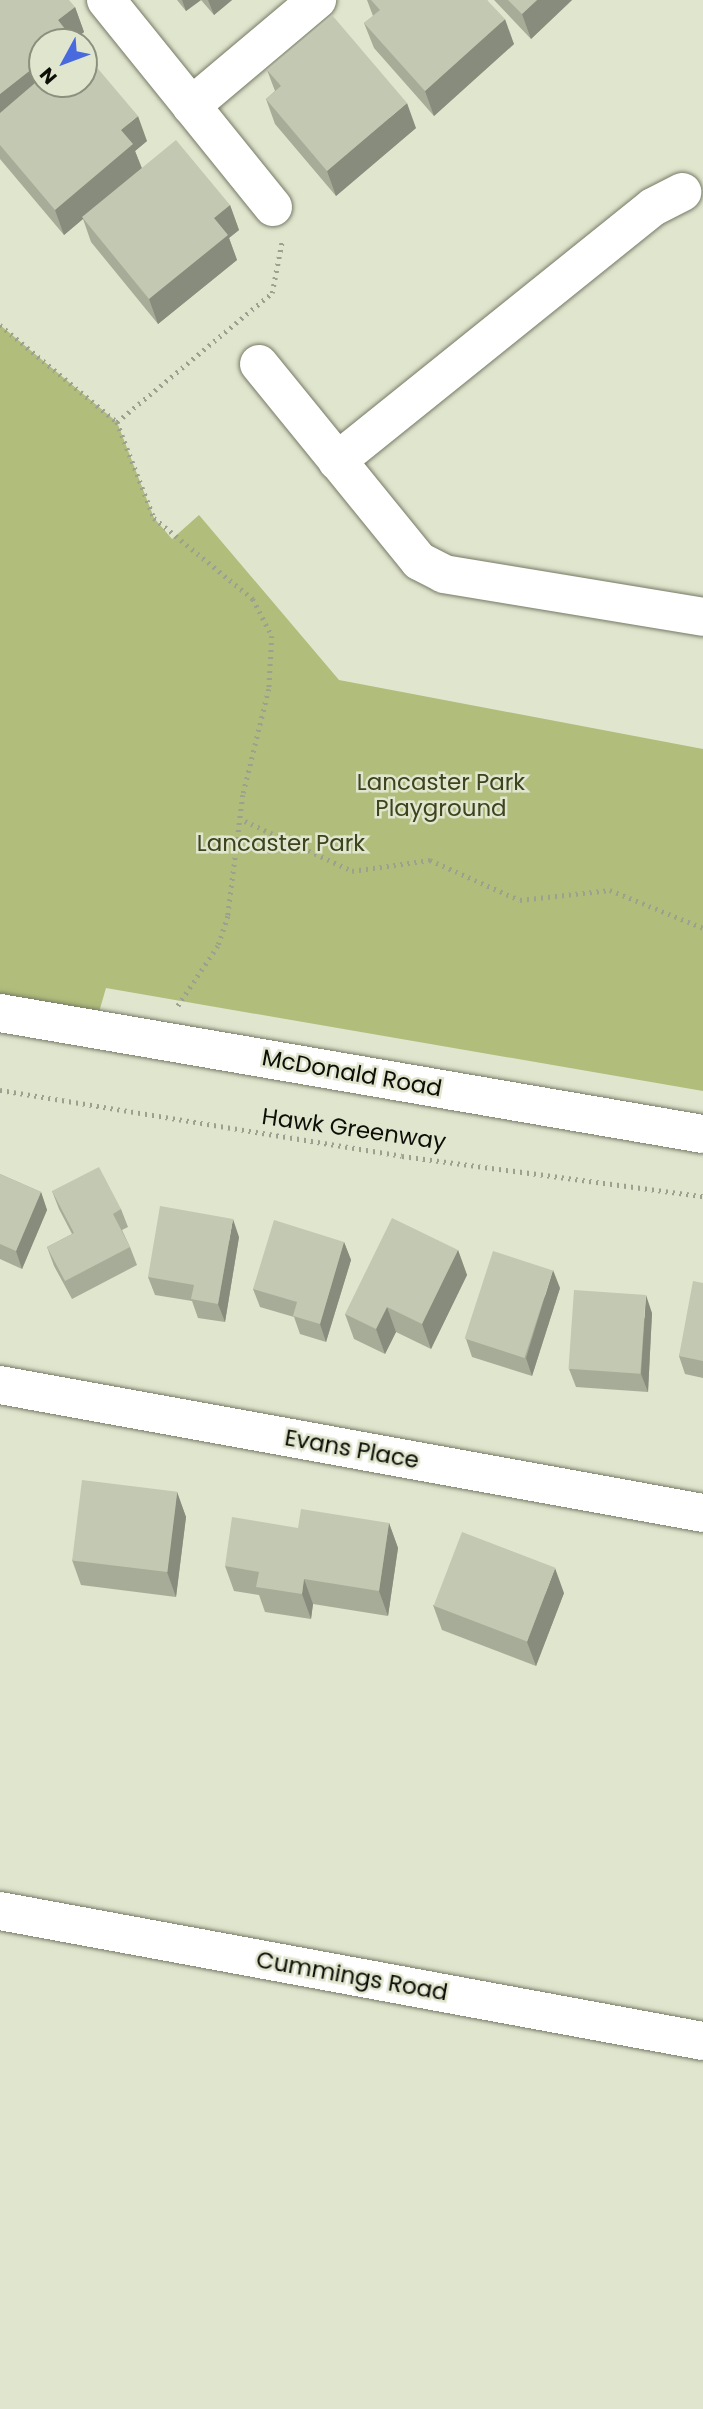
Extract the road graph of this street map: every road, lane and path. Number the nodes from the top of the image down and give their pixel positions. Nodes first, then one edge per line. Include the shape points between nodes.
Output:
1 (106, 0) edge
2 (317, 0) edge
3 (191, 106) junction
4 (682, 192) dead end
5 (273, 207) joint
6 (0, 325) edge
7 (259, 364) dead end
8 (117, 422) junction
9 (338, 461) junction
10 (703, 617) edge
11 (245, 821) junction
12 (703, 928) edge
13 (0, 1013) edge
14 (163, 1041) junction
15 (0, 1090) edge
16 (703, 1134) edge
17 (703, 1196) edge
18 (0, 1385) edge
19 (703, 1513) edge
20 (0, 1911) edge
21 (703, 2041) edge

1 - 3 street
2 - 3 street
3 - 5 street
4 - 9 street via 653,207
5 - 8 path via 283,247 272,293
6 - 8 path
7 - 9 street
8 - 11 path via 154,518 253,598 272,636 269,689 243,795
9 - 10 street via 419,561 444,573
11 - 12 path via 352,871 430,860 520,900 610,890
11 - 14 path via 218,946 185,989
13 - 14 street, McDonald Road
14 - 16 street, McDonald Road
15 - 17 path, Hawk Greenway via 402,1156
18 - 19 street, Evans Place
20 - 21 street, Cummings Road

